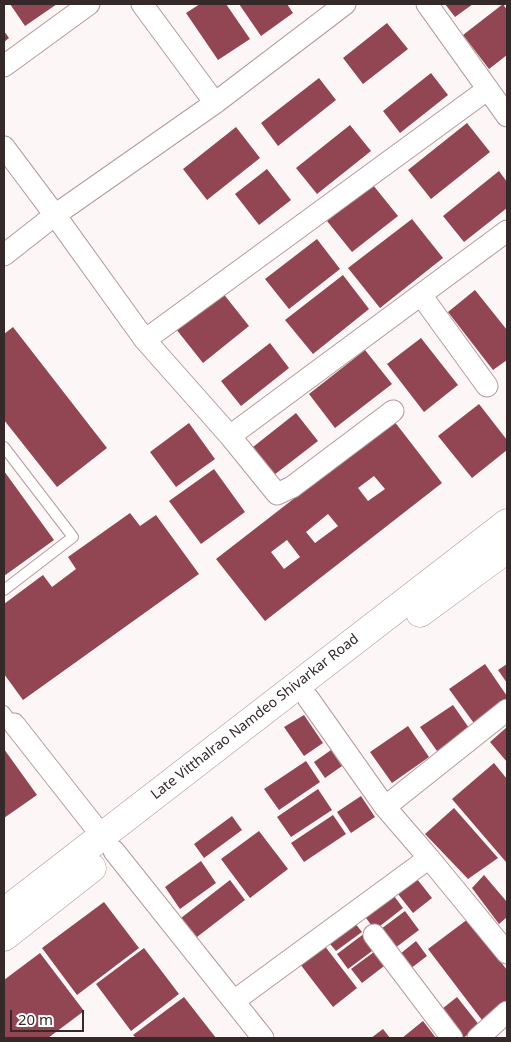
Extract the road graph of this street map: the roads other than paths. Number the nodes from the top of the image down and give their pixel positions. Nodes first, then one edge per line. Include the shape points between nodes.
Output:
1 (89, 4) edge
2 (142, 4) edge
3 (345, 4) edge
4 (428, 4) edge
5 (4, 66) edge
6 (488, 89) junction
7 (215, 103) junction
8 (507, 116) edge
9 (4, 146) edge
10 (55, 214) junction
11 (507, 232) edge
12 (4, 255) edge
13 (421, 295) junction
14 (145, 340) junction
15 (487, 386) dead end
16 (393, 411) dead end
17 (230, 436) junction
18 (4, 447) edge
19 (507, 523) edge
20 (507, 549) edge
21 (4, 590) edge
22 (308, 698) junction
23 (507, 710) edge
24 (9, 717) edge
25 (385, 807) junction
26 (108, 843) junction
27 (429, 858) junction
28 (4, 912) edge
29 (374, 935) dead end
30 (4, 937) edge
31 (507, 953) edge
32 (234, 1001) junction
33 (507, 1012) edge
34 (263, 1038) edge
35 (452, 1038) edge
36 (478, 1038) edge

1 - 5 street
2 - 7 street
3 - 7 street
4 - 6 street
6 - 8 street
6 - 14 street
7 - 10 street
9 - 10 street
10 - 12 street
10 - 14 street
11 - 13 street
13 - 15 street
13 - 17 street
14 - 17 street
16 - 17 street via 277,494
18 - 21 lane via 73,537
19 - 26 main road, Late Vitthalrao Namdeo Shivarkar Road
20 - 22 main road, Late Vitthalrao Namdeo Shivarkar Road
22 - 25 street
22 - 26 main road, Late Vitthalrao Namdeo Shivarkar Road
23 - 25 street
24 - 26 street
25 - 27 street
26 - 28 main road, Late Vitthalrao Namdeo Shivarkar Road
26 - 30 main road, Late Vitthalrao Namdeo Shivarkar Road
26 - 32 street
27 - 31 street
27 - 32 street
29 - 35 street
32 - 34 street
33 - 36 street

